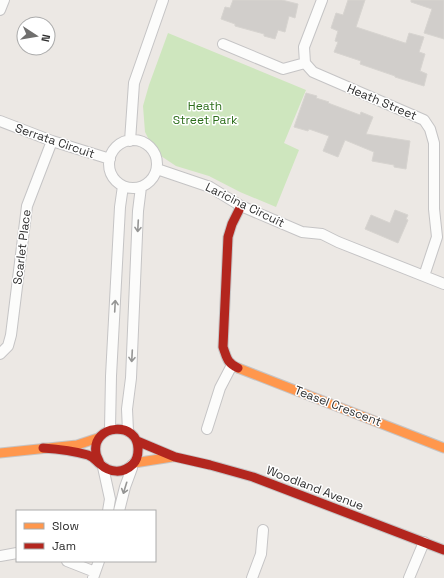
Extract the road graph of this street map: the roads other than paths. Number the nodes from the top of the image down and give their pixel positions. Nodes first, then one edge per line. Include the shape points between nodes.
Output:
1 (4, 0) edge
2 (163, 0) edge
3 (322, 0) edge
4 (0, 10) edge
5 (223, 44) dead end
6 (305, 63) junction
7 (0, 121) edge
8 (52, 141) junction
9 (130, 141) junction
10 (110, 159) junction
11 (157, 169) junction
12 (123, 186) junction
13 (141, 187) junction
14 (240, 206) junction
15 (424, 276) junction
16 (444, 284) edge
17 (0, 354) edge
18 (232, 365) junction
19 (110, 429) junction
20 (207, 429) dead end
21 (128, 431) junction
22 (98, 438) junction
23 (137, 441) junction
24 (43, 448) junction
25 (444, 448) edge
26 (0, 453) edge
27 (175, 457) junction
28 (133, 464) junction
29 (102, 466) junction
30 (108, 510) edge
31 (119, 510) edge
32 (263, 530) dead end
33 (424, 542) junction
34 (444, 550) edge
35 (16, 552) edge
36 (0, 556) edge
37 (69, 562) edge
38 (98, 562) edge
39 (94, 575) edge
40 (252, 578) edge
41 (409, 578) edge

1 - 4 street
2 - 9 street via 134,83
3 - 6 street via 304,47
5 - 6 street via 283,69
6 - 15 street, Heath Street via 313,72 424,120 430,129 434,143 434,209 437,237
7 - 8 street, Serrata Circuit
8 - 10 street, Serrata Circuit
8 - 17 street, Scarlet Place via 27,206 11,335 8,346
9 - 10 street via 118,146
9 - 11 street via 136,140 151,148 157,160
10 - 12 street via 112,175 116,182
11 - 13 street via 150,181
11 - 14 street, Laricina Circuit via 210,187
12 - 13 street
19 -> 12 street
13 -> 21 street via 131,378 127,409
14 - 15 street, Laricina Circuit via 302,232 322,234
14 - 18 street via 228,237 224,347 226,359
15 - 16 street, Laricina Circuit
18 - 20 street via 220,388
18 - 25 street, Teasel Crescent
19 - 21 street
19 - 22 street, Woodland Avenue
21 - 23 street, Woodland Avenue
22 - 24 street, Woodland Avenue via 78,445
22 - 29 street via 96,458
23 - 27 street, Woodland Avenue
23 - 28 street via 138,453
24 - 26 street, Woodland Avenue
24 - 29 street, Woodland Avenue via 91,456
27 - 28 street, Woodland Avenue
27 - 33 street, Woodland Avenue via 253,478
28 - 29 street, Woodland Avenue via 126,470 117,472
28 -> 31 street
29 - 30 street via 110,498
32 - 40 street via 261,554
33 - 34 street, Woodland Avenue
33 - 41 street
35 - 36 street
37 - 39 street
38 - 39 street

